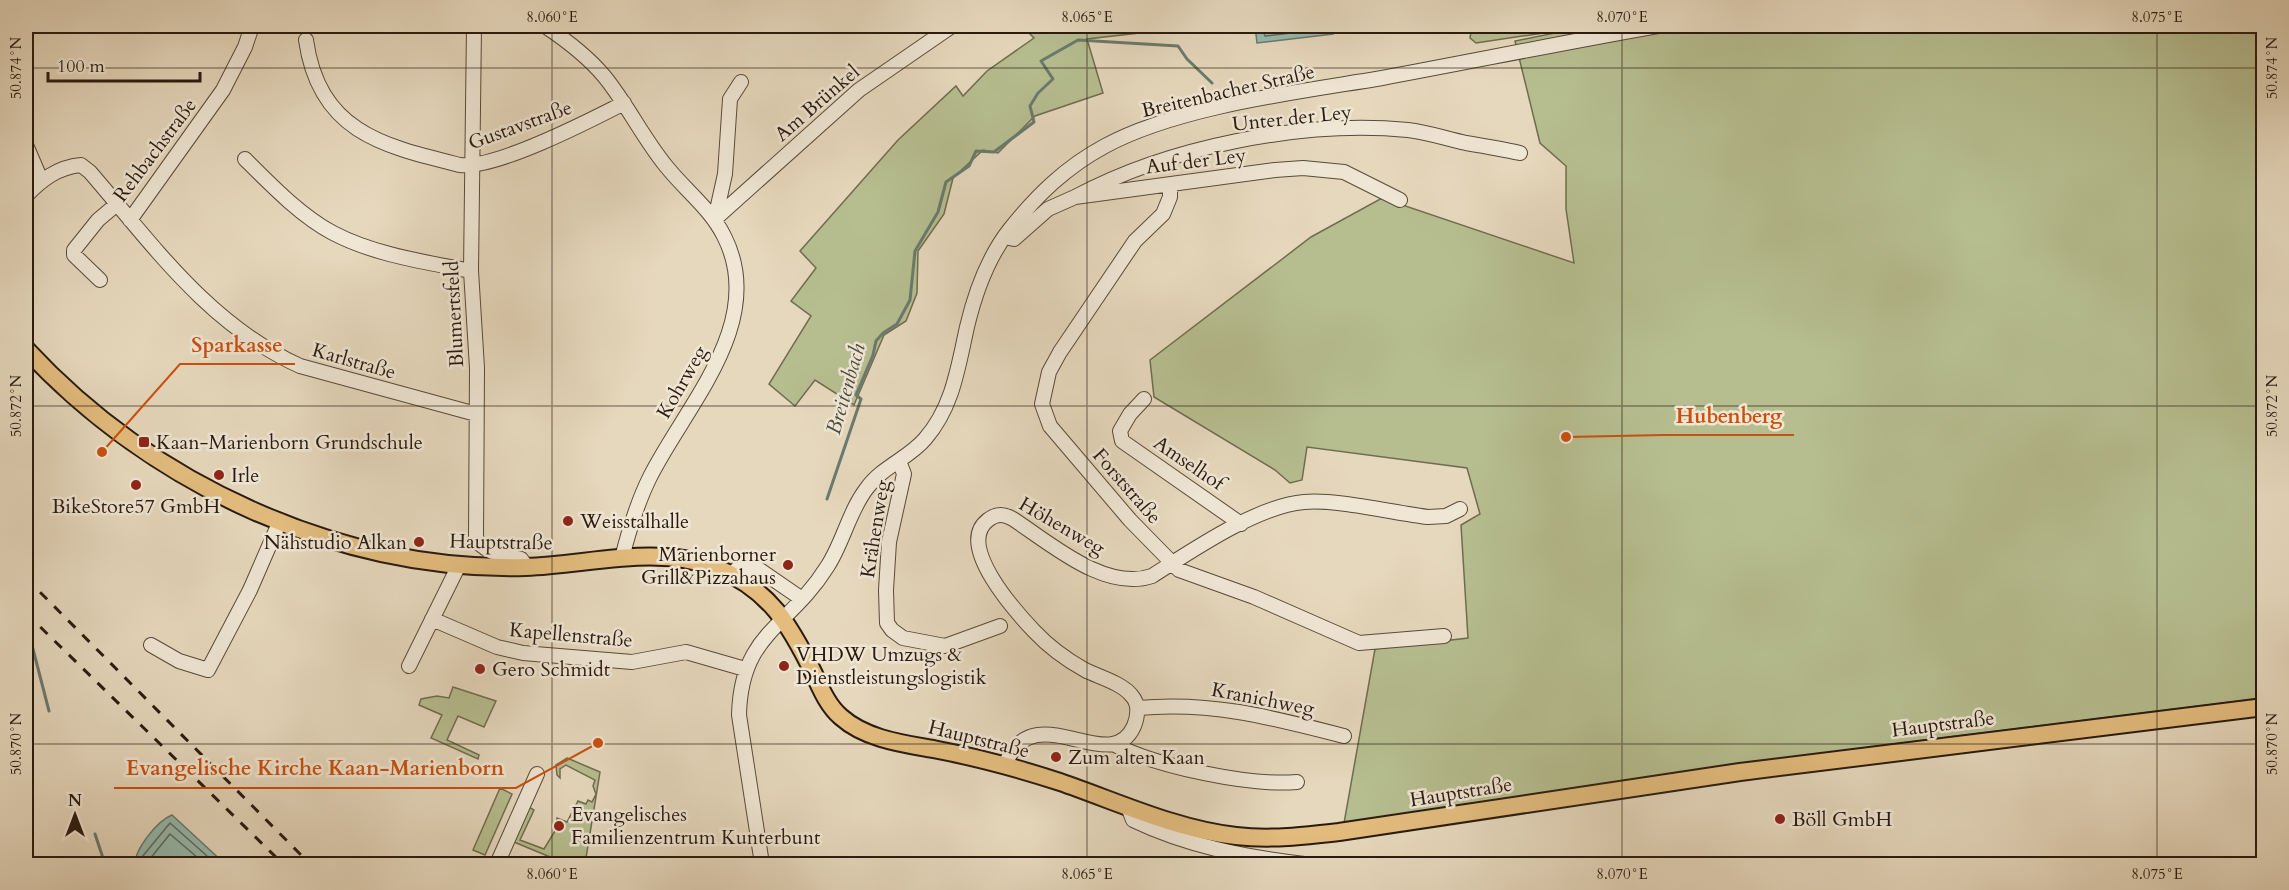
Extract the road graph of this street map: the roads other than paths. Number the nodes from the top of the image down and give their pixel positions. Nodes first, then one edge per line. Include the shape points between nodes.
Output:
1 (28, 26) edge
2 (252, 26) edge
3 (474, 26) edge
4 (952, 26) edge
5 (1658, 26) edge
6 (554, 28) edge
7 (26, 30) edge
8 (306, 40) dead end
9 (741, 82) dead end
10 (624, 103) junction
11 (26, 145) edge
12 (1520, 153) dead end
13 (245, 159) dead end
14 (472, 166) junction
15 (41, 180) junction
16 (1170, 186) junction
17 (26, 196) edge
18 (1075, 197) junction
19 (1400, 200) dead end
20 (117, 204) junction
21 (715, 219) junction
22 (130, 220) junction
23 (1004, 237) junction
24 (471, 271) junction
25 (100, 280) dead end
26 (26, 350) edge
27 (1144, 399) dead end
28 (476, 414) junction
29 (899, 461) junction
30 (1460, 509) dead end
31 (280, 521) junction
32 (1241, 524) junction
33 (622, 558) junction
34 (1171, 563) junction
35 (459, 565) junction
36 (527, 567) junction
37 (730, 575) junction
38 (802, 599) junction
39 (784, 618) junction
40 (432, 620) junction
41 (1000, 626) dead end
42 (1444, 636) dead end
43 (151, 645) dead end
44 (409, 666) dead end
45 (745, 669) junction
46 (2264, 707) edge
47 (1138, 708) junction
48 (1344, 736) dead end
49 (1115, 745) junction
50 (1005, 765) junction
51 (537, 774) dead end
52 (1298, 782) dead end
53 (1128, 807) junction
54 (497, 864) edge
55 (762, 864) edge
56 (1304, 864) edge
57 (2256, 864) edge
58 (2264, 864) edge

1 - 7 street
2 - 22 street, Rehbachstraße via 223,90
3 - 14 street, Blumertsfeld
4 - 21 street, Am Brünkel via 859,90
5 - 23 street, Breitenbacher Straße via 1240,104 1156,125 1105,146 1075,165 1046,187
6 - 10 street, Kohrweg via 603,75
8 - 14 street, Gustavstraße via 309,62 326,97 358,131 391,147
9 - 21 street via 730,99 725,174
10 - 14 street, Gustavstraße via 569,131
10 - 21 street, Kohrweg via 667,168
11 - 15 street
12 - 18 street, Unter der Ley via 1410,130 1323,130 1190,154 1124,174
13 - 24 street via 332,232 412,259
14 - 24 street, Blumertsfeld
15 - 17 street, Rehbachstraße
15 - 20 street, Rehbachstraße via 68,166 81,165
16 - 18 street, Auf der Ley
16 - 19 street, Auf der Ley via 1275,170 1330,170 1358,177
16 - 34 street, Forststraße via 1163,214 1135,241 1060,351 1042,404 1050,426
18 - 23 street, Auf der Ley via 1048,209 1014,239
20 - 22 street, Rehbachstraße
20 - 25 street, Rehbachstraße via 74,249 74,255
21 - 33 street, Kohrweg via 733,263 736,289 732,324 710,377 649,477
22 - 28 street, Karlstraße via 191,290 238,332 273,354 300,366
23 - 29 street, Breitenbacher Straße via 974,299 952,393 943,414 924,441
24 - 28 street, Blumertsfeld
26 - 31 main road, Hauptstraße via 130,441 174,470
27 - 32 street, Amselhof via 1120,431 1122,441
28 - 36 street, Blumertsfeld via 479,544 522,559
29 - 38 street, Breitenbacher Straße via 867,487 827,568
29 - 41 street, Krähenweg via 904,474 889,542 887,622 903,638 945,646
30 - 32 street, Höhenweg via 1446,516 1428,517 1306,501 1270,509
31 - 35 main road, Hauptstraße via 394,556
31 - 43 street via 208,670 179,661
32 - 34 street, Höhenweg
33 - 36 main road, Hauptstraße
33 - 37 main road, Hauptstraße via 671,558 702,563
34 - 42 street, Forststraße via 1179,570 1254,597 1359,643
34 - 47 street, Höhenweg via 1152,576 1125,579 1078,562 1004,514 986,521 980,533 985,564 1012,607 1036,634 1064,656 1124,689 1134,697
35 - 36 main road, Hauptstraße
35 - 40 street
37 - 38 street via 738,568 757,568
37 - 39 main road, Hauptstraße via 772,604
38 - 39 street, Breitenbacher Straße
39 - 45 street, Breitenbacher Straße via 757,646
39 - 50 main road, Hauptstraße via 824,695 846,721 882,738
40 - 44 street
40 - 45 street, Kapellenstraße via 497,647 523,653 632,662 686,652
45 - 55 street, Breitenbacher Straße via 739,715
46 - 53 main road, Hauptstraße via 1740,772 1292,837 1235,836 1192,828
47 - 48 street, Kranichweg via 1172,705 1237,710
47 - 49 street via 1126,740
49 - 50 street via 1056,735 1026,737 1015,746
49 - 52 street via 1130,753 1210,774
50 - 53 main road, Hauptstraße
51 - 54 street
53 - 56 street via 1133,820 1164,835 1228,853
57 - 58 street

